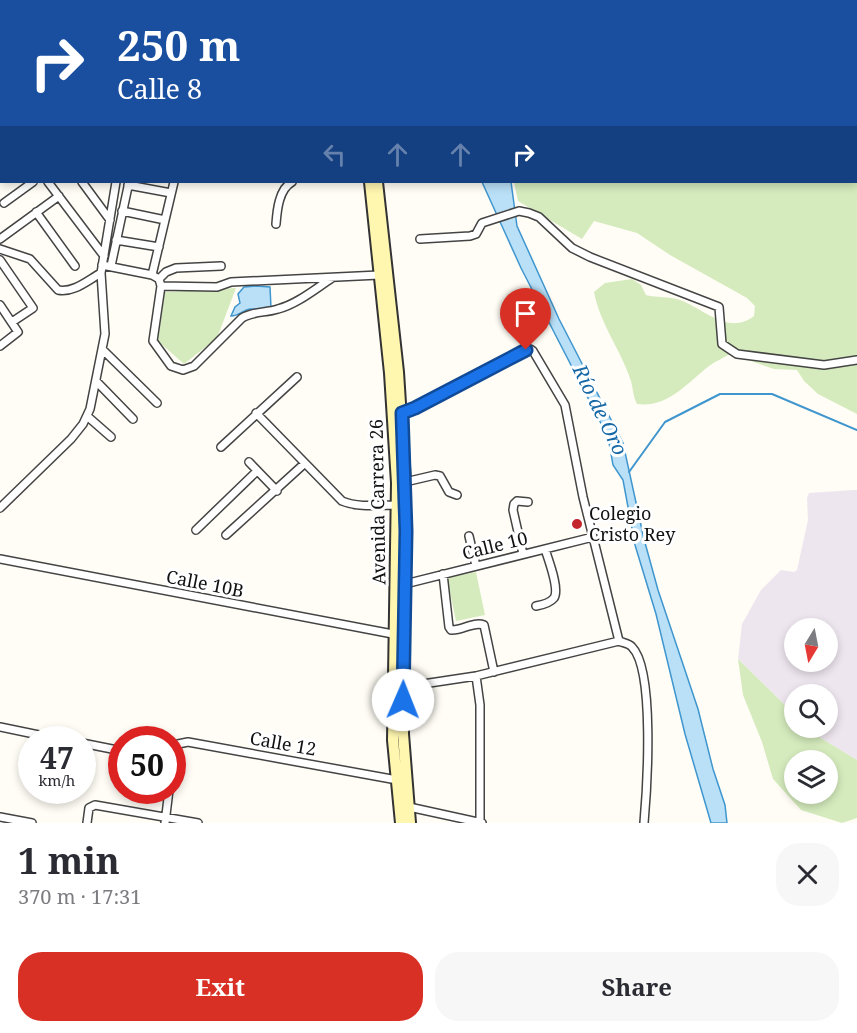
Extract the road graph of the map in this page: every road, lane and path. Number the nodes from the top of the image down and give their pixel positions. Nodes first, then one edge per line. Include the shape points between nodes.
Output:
1 (32, 183) edge
2 (49, 183) edge
3 (83, 183) edge
4 (116, 183) edge
5 (129, 183) edge
6 (174, 183) edge
7 (290, 183) edge
8 (369, 183) edge
9 (377, 183) edge
10 (171, 193) junction
11 (59, 196) junction
12 (4, 202) dead end
13 (122, 211) junction
14 (36, 212) junction
15 (110, 220) junction
16 (165, 220) junction
17 (276, 224) dead end
18 (0, 239) edge
19 (420, 239) dead end
20 (116, 240) junction
21 (159, 247) junction
22 (0, 249) edge
23 (104, 256) junction
24 (0, 260) edge
25 (75, 266) dead end
26 (111, 266) junction
27 (221, 267) dead end
28 (102, 269) junction
29 (379, 275) junction
30 (332, 278) junction
31 (158, 280) junction
32 (0, 305) edge
33 (12, 322) junction
34 (0, 346) edge
35 (104, 350) junction
36 (857, 360) edge
37 (297, 377) dead end
38 (96, 381) junction
39 (157, 403) dead end
40 (256, 413) junction
41 (397, 415) junction
42 (87, 416) junction
43 (133, 419) dead end
44 (111, 437) dead end
45 (221, 447) dead end
46 (249, 462) dead end
47 (304, 464) junction
48 (257, 471) junction
49 (405, 482) junction
50 (277, 490) junction
51 (457, 495) dead end
52 (528, 502) dead end
53 (398, 505) junction
54 (0, 508) edge
55 (196, 530) dead end
56 (226, 535) dead end
57 (469, 536) dead end
58 (593, 537) junction
59 (545, 549) junction
60 (524, 554) junction
61 (0, 559) edge
62 (476, 566) junction
63 (443, 574) junction
64 (405, 584) junction
65 (536, 606) dead end
66 (400, 636) junction
67 (619, 641) junction
68 (494, 672) junction
69 (476, 676) junction
70 (403, 687) junction
71 (0, 727) edge
72 (18, 731) edge
73 (186, 742) edge
74 (397, 780) junction
75 (167, 804) edge
76 (409, 807) junction
77 (0, 817) edge
78 (165, 820) edge
79 (32, 823) edge
80 (87, 823) edge
81 (198, 823) edge
82 (401, 823) edge
83 (410, 823) edge
84 (482, 823) edge
85 (644, 823) edge

1 - 12 street
2 - 11 street
3 - 15 street
4 - 15 street
5 - 10 street
5 - 13 street
6 - 10 street
7 - 17 street via 285,186
8 - 29 main road, Avenida Carrera 26
9 - 41 main road, Avenida Carrera 26
10 - 16 street
11 - 14 street
11 - 23 street
13 - 16 street
13 - 20 street
14 - 18 street
14 - 25 street
15 - 23 street
16 - 21 street
19 - 36 street via 470,236 476,234 482,223 519,211 539,217 567,244 591,257 719,307 722,344 737,354 824,365
20 - 21 street
20 - 26 street
21 - 31 street
22 - 28 street via 30,260 58,290 73,289
23 - 28 street
24 - 33 street via 33,308
26 - 28 street
26 - 31 street
27 - 31 street via 176,268
28 - 35 street
29 - 30 street
29 - 41 main road, Avenida Carrera 26
30 - 31 street via 231,282 217,287
30 - 31 street via 288,306 242,318 194,366 183,370 171,366 153,341
32 - 33 street
33 - 34 street via 18,333
35 - 38 street
35 - 39 street
37 - 40 street
38 - 42 street
38 - 43 street
40 - 45 street
40 - 47 street
41 - 49 main road, Avenida Carrera 26
41 - 53 main road, Avenida Carrera 26
41 - 58 street via 530,349 565,405
42 - 44 street
42 - 54 street via 71,439
46 - 48 street
47 - 50 street
47 - 53 street via 342,501 362,506
48 - 50 street
48 - 55 street
49 - 51 street via 440,477 449,492
49 - 64 main road, Avenida Carrera 26
50 - 56 street
52 - 60 street via 518,501 513,510
53 - 66 main road, Avenida Carrera 26
57 - 62 street
58 - 59 street, Calle 10
58 - 67 street
59 - 60 street, Calle 10
59 - 65 street via 556,593 548,603
60 - 62 street, Calle 10
61 - 66 street, Calle 10B
62 - 63 street, Calle 10
63 - 64 street, Calle 10
63 - 68 street via 449,627 455,631 478,623 484,625
64 - 66 main road, Avenida Carrera 26
66 - 70 main road, Avenida Carrera 26
66 - 74 main road, Avenida Carrera 26 via 393,740
67 - 68 street
67 - 85 street via 632,647 638,657 645,697 648,728
68 - 69 street
69 - 70 street
69 - 84 street
70 - 76 main road, Avenida Carrera 26
71 - 72 street
73 - 74 street, Calle 12
74 - 82 main road, Avenida Carrera 26
75 - 78 street
76 - 83 main road, Avenida Carrera 26
76 - 84 street
77 - 79 street
78 - 80 street via 95,805 89,808
78 - 81 street

